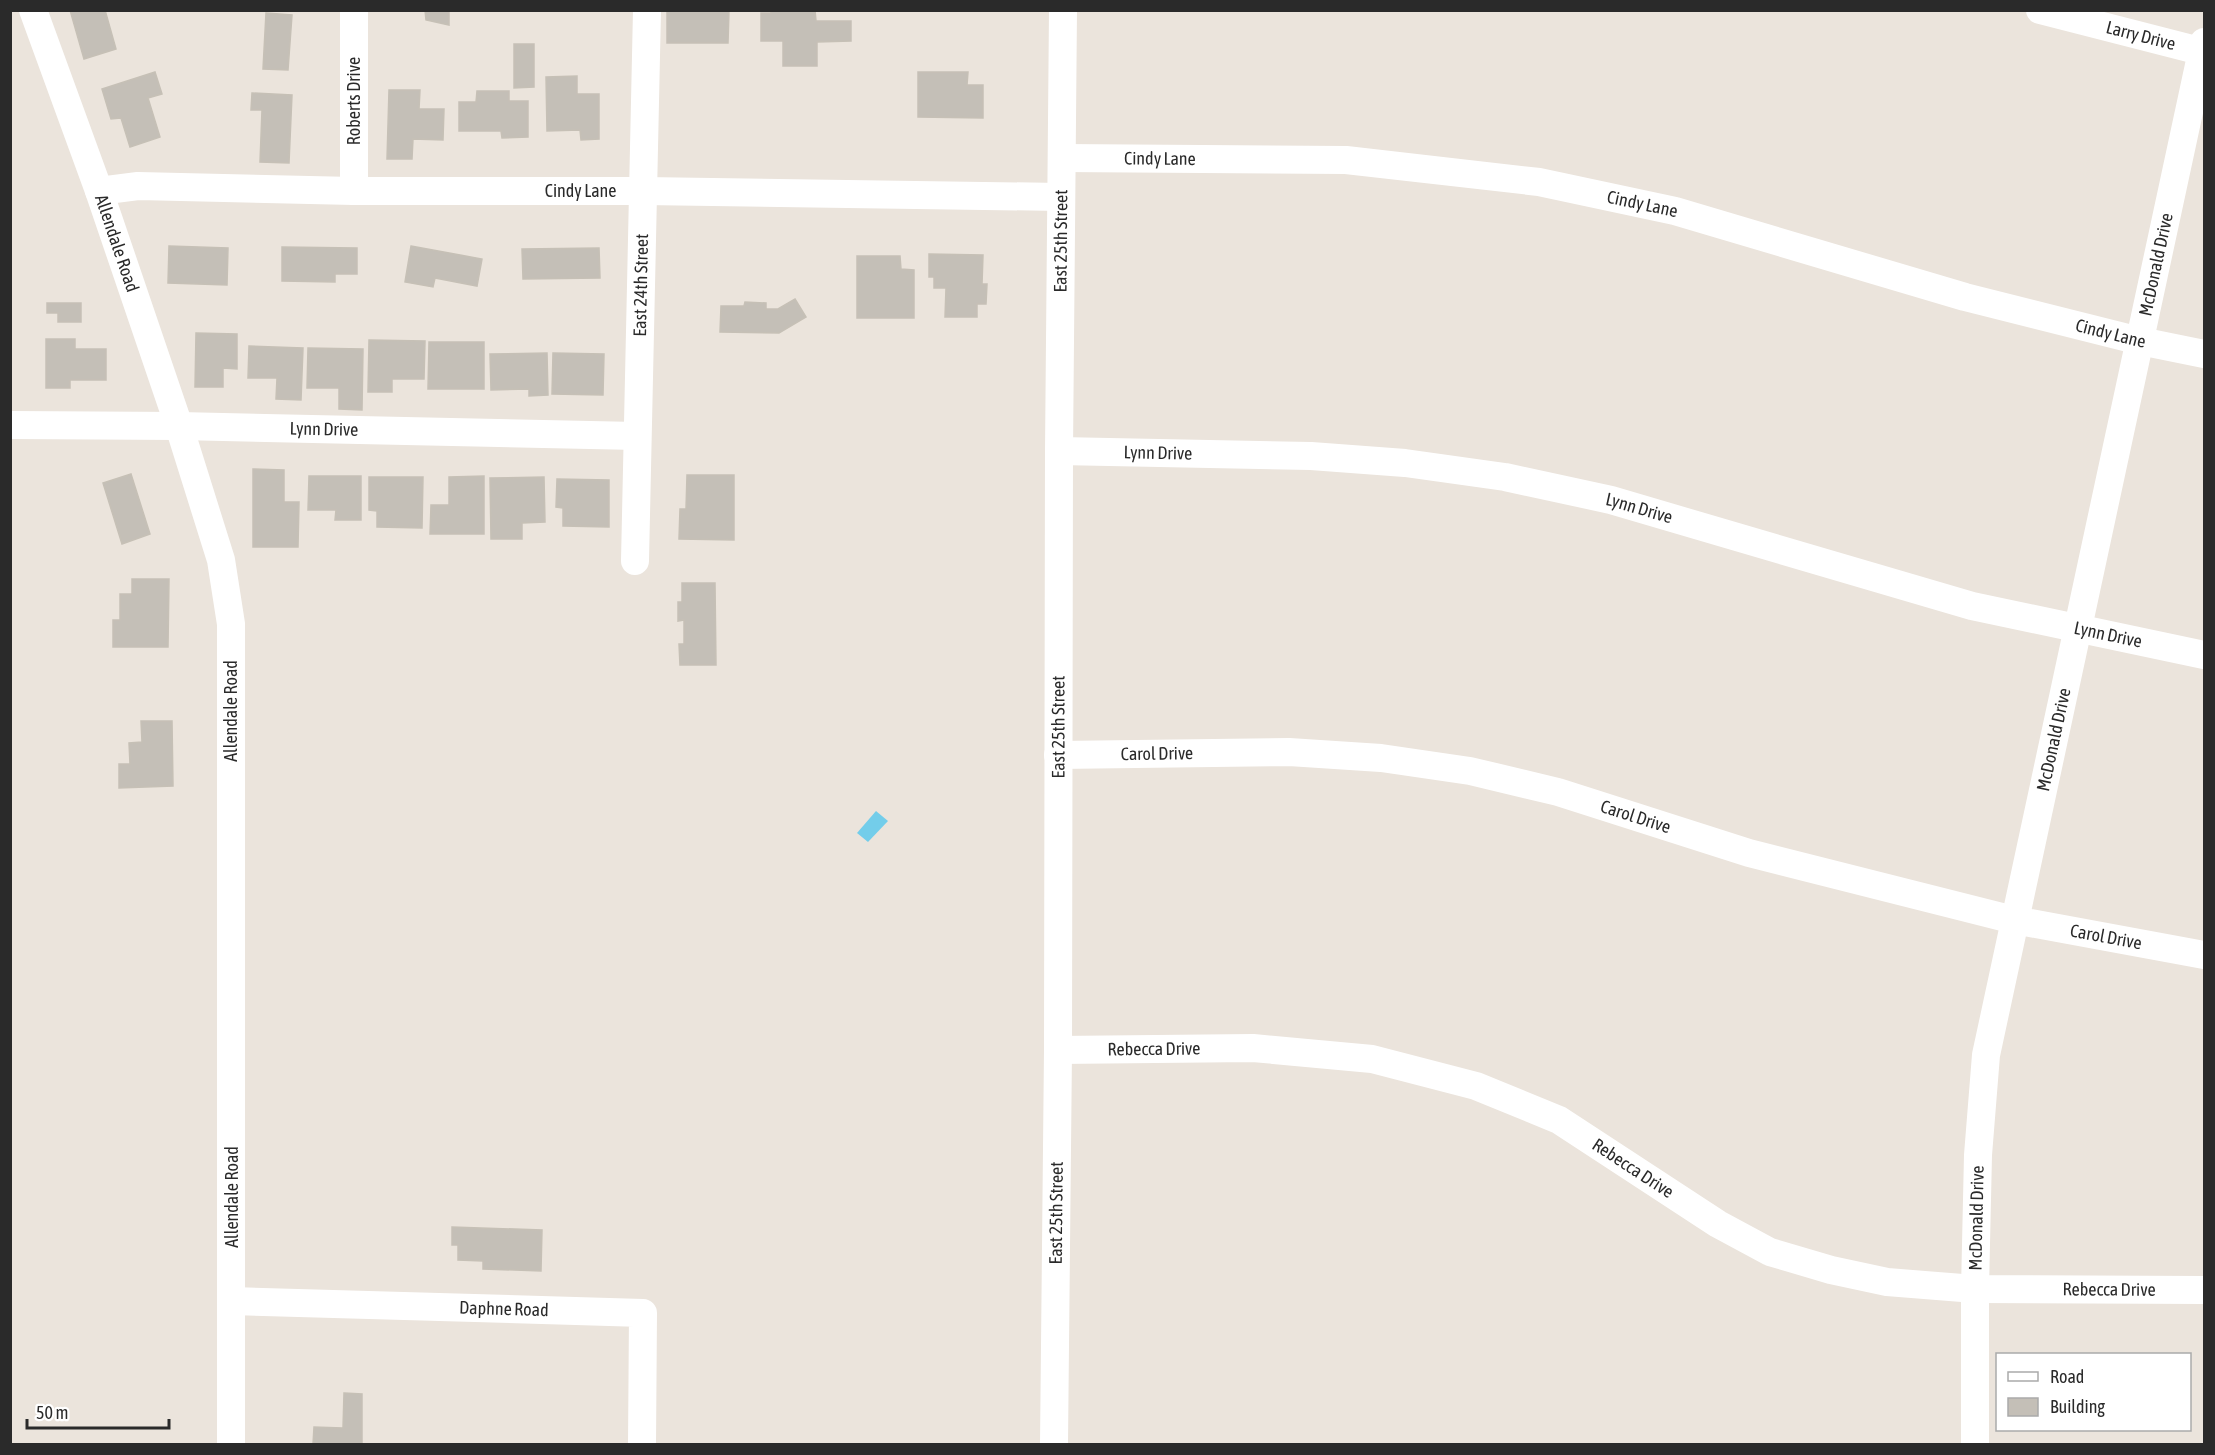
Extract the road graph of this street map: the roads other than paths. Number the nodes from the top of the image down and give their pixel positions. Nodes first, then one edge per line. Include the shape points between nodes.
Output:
1 (33, 10) edge
2 (354, 10) edge
3 (647, 10) edge
4 (1063, 10) edge
5 (2040, 10) edge
6 (2204, 48) edge
7 (1062, 158) junction
8 (644, 190) junction
9 (99, 191) junction
10 (354, 191) junction
11 (1061, 197) junction
12 (2140, 341) junction
13 (2205, 354) edge
14 (10, 425) edge
15 (179, 426) junction
16 (637, 436) junction
17 (1059, 451) junction
18 (635, 561) dead end
19 (2079, 628) junction
20 (2205, 655) edge
21 (1058, 755) junction
22 (2014, 920) junction
23 (2205, 955) edge
24 (1058, 1050) junction
25 (1975, 1289) junction
26 (2205, 1290) edge
27 (232, 1301) junction
28 (231, 1444) edge
29 (642, 1444) edge
30 (1054, 1444) edge
31 (1975, 1444) edge

1 - 9 street, Allendale Road
2 - 10 street, Roberts Drive
3 - 8 street, East 24th Street
4 - 7 street, East 25th Street
5 - 6 street, Larry Drive
6 - 12 street, McDonald Drive
7 - 11 street, East 25th Street
7 - 12 street, Cindy Lane via 1346,160 1539,182 1675,211 1965,297
8 - 10 street, Cindy Lane
8 - 11 street, Cindy Lane
8 - 16 street, East 24th Street
9 - 10 street, Cindy Lane via 138,186
9 - 15 street, Allendale Road
11 - 17 street, East 25th Street
12 - 13 street, Cindy Lane
12 - 19 street, McDonald Drive
14 - 15 street, Lynn Drive
15 - 16 street, Lynn Drive
15 - 27 street, Allendale Road via 221,560 231,624
16 - 18 street, East 24th Street
17 - 19 street, Lynn Drive via 1311,456 1405,463 1505,477 1611,500 1972,606
17 - 21 street, East 25th Street
19 - 20 street, Lynn Drive
19 - 22 street, McDonald Drive
21 - 22 street, Carol Drive via 1288,752 1470,771 1558,792 1749,853
21 - 24 street, East 25th Street
22 - 23 street, Carol Drive
22 - 25 street, McDonald Drive via 1986,1054 1978,1155
24 - 25 street, Rebecca Drive via 1253,1048 1372,1059 1464,1083 1559,1120 1718,1224 1770,1252 1887,1282
24 - 30 street, East 25th Street
25 - 26 street, Rebecca Drive
25 - 31 street, McDonald Drive
27 - 28 street, Allendale Road
27 - 29 street, Daphne Road via 643,1313

